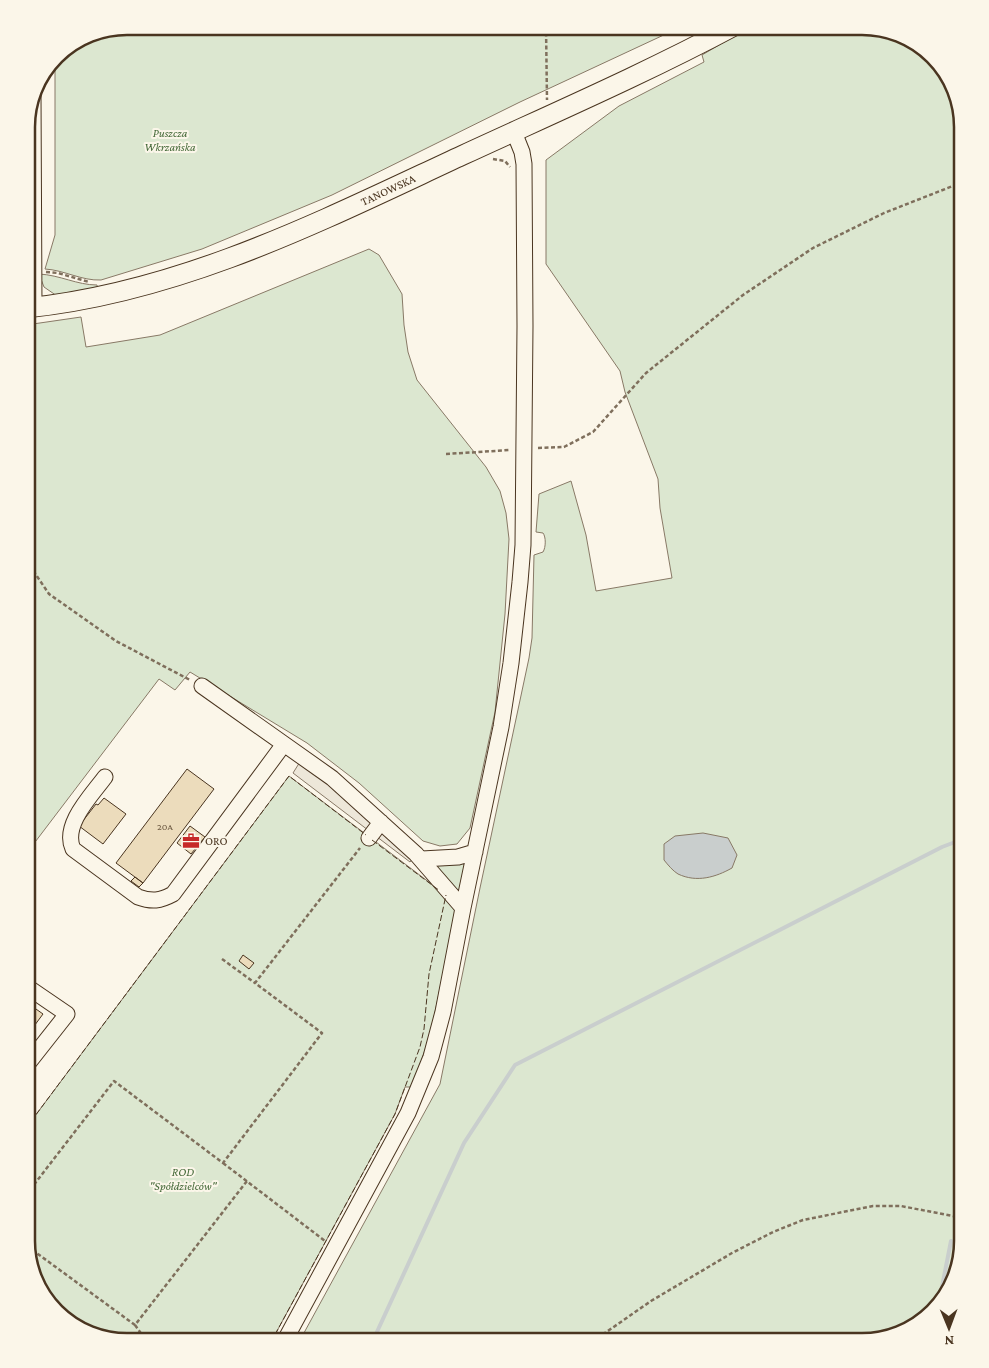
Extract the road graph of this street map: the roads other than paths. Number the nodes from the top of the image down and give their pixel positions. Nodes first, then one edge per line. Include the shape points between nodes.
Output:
1 (717, 35) edge
2 (514, 132) junction
3 (35, 307) edge
4 (202, 686) road end
5 (284, 744) junction
6 (105, 777) dead end
7 (382, 822) junction
8 (369, 838) road end
9 (475, 852) junction
10 (422, 859) junction
11 (463, 908) junction
12 (35, 992) edge
13 (35, 1055) edge
14 (289, 1333) edge

1 - 2 main road, TANOWSKA
2 - 3 main road, TANOWSKA via 306,228 217,264 134,288
2 - 9 street via 522,152 524,187 522,563 501,727
4 - 5 street
5 - 6 street via 172,894 162,900 138,897 73,849 70,838 73,821
5 - 7 street via 332,778
7 - 8 street
7 - 10 street
9 - 10 street via 458,858
9 - 11 street
10 - 11 street
11 - 14 street via 438,1037 417,1096
12 - 13 street via 67,1014

